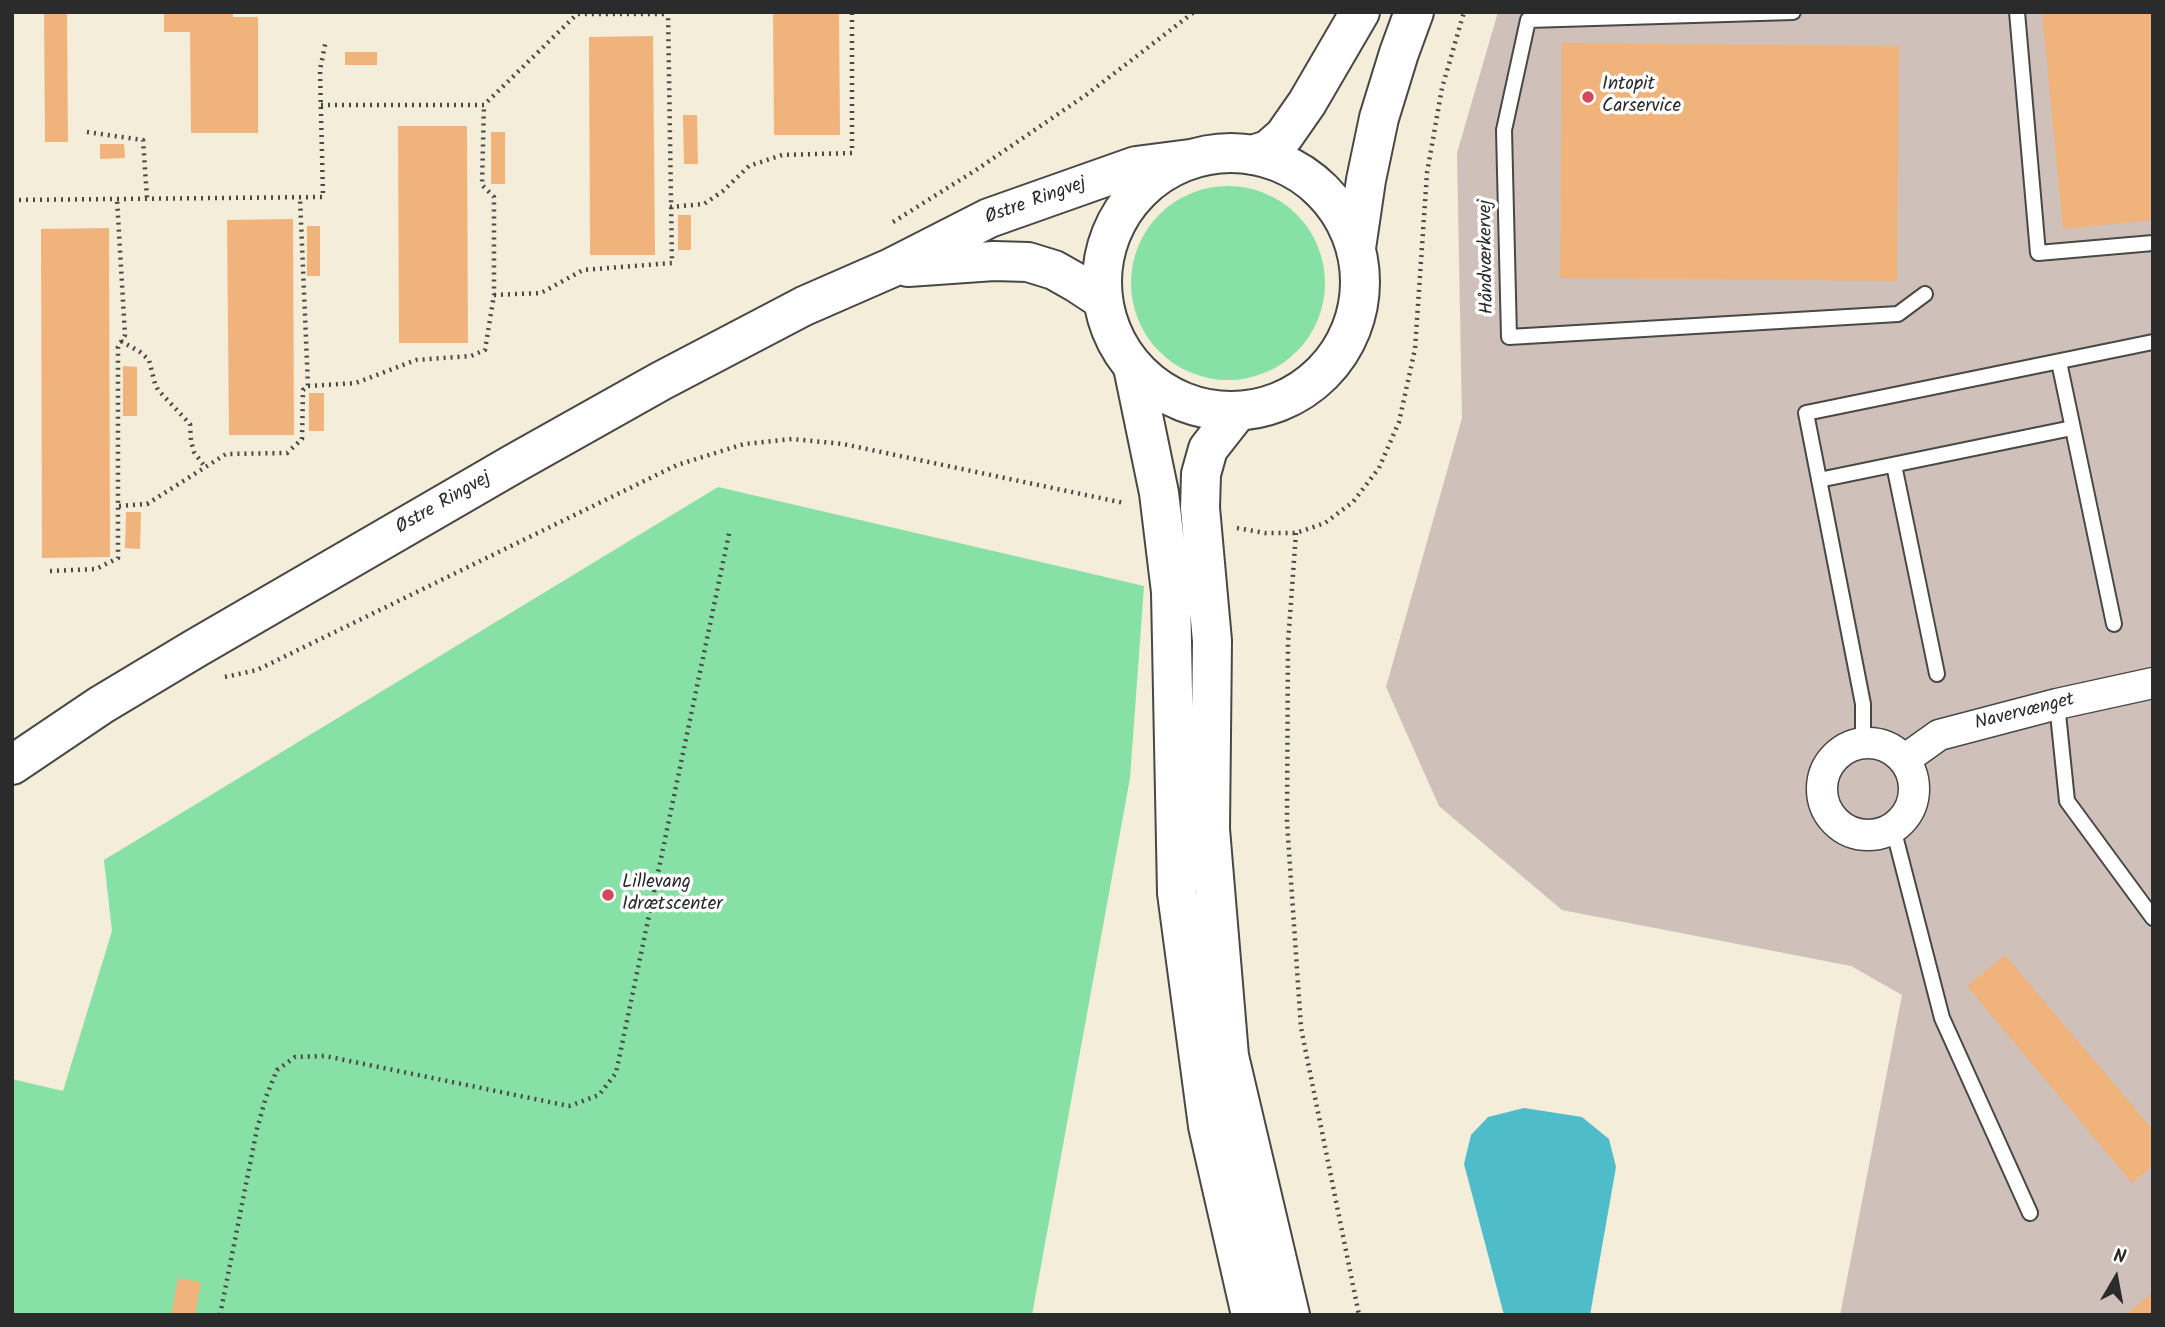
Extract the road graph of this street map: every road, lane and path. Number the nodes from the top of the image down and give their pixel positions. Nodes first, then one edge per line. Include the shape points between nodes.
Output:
1 (852, 12) edge
2 (1194, 12) edge
3 (1360, 12) edge
4 (1414, 12) edge
5 (1464, 12) edge
6 (1793, 12) edge
7 (2017, 12) edge
8 (668, 13) edge
9 (586, 14) edge
10 (326, 40) dead end
11 (321, 105) junction
12 (484, 105) junction
13 (87, 132) dead end
14 (1252, 155) junction
15 (1190, 159) junction
16 (146, 198) junction
17 (300, 198) junction
18 (117, 199) junction
19 (12, 200) edge
20 (670, 207) junction
21 (881, 229) dead end
22 (2153, 243) edge
23 (1356, 248) junction
24 (891, 268) junction
25 (1925, 294) dead end
26 (494, 295) junction
27 (1103, 300) junction
28 (121, 341) junction
29 (2153, 342) edge
30 (2059, 362) junction
31 (1133, 367) junction
32 (308, 386) junction
33 (1237, 412) junction
34 (2073, 428) junction
35 (1894, 465) junction
36 (205, 467) junction
37 (1819, 480) junction
38 (1124, 504) dead end
39 (119, 506) junction
40 (1229, 526) dead end
41 (730, 529) dead end
42 (1296, 533) junction
43 (50, 571) dead end
44 (2114, 624) dead end
45 (1937, 674) dead end
46 (218, 679) dead end
47 (2153, 683) edge
48 (2057, 704) junction
49 (1863, 743) junction
50 (1904, 760) junction
51 (12, 765) edge
52 (1893, 828) junction
53 (2153, 918) edge
54 (2030, 1213) dead end
55 (220, 1315) edge
56 (1251, 1315) edge
57 (1290, 1315) edge
58 (1359, 1315) edge

1 - 20 path via 852,153 782,155 749,166 704,204
2 - 21 path via 1075,103
3 - 14 main road via 1284,136 1268,150
4 - 23 main road via 1380,118
5 - 42 path via 1442,88 1427,173 1415,349 1399,422 1379,468 1353,502 1325,523
6 - 25 lane, Håndværkervej via 1528,20 1504,130 1509,337 1898,314
7 - 22 lane via 2038,253
8 - 9 path
8 - 20 path
9 - 12 path via 577,14
10 - 11 path via 320,70
11 - 12 path
11 - 17 path via 323,197
12 - 26 path via 482,185 494,197
13 - 16 path via 143,140
14 - 15 main road, Østre Ringvej
14 - 23 main road via 1298,171 1318,186 1335,204
15 - 24 main road, Østre Ringvej via 1136,166 989,218
15 - 27 main road via 1150,181 1121,214 1104,256
16 - 17 path
16 - 18 path
17 - 32 path
18 - 19 path
18 - 28 path via 125,335
20 - 26 path via 671,263 583,271 541,293
23 - 33 main road via 1361,294 1357,317 1336,359 1293,396
24 - 27 main road, Østre Ringvej via 1028,262 1054,270
24 - 51 main road, Østre Ringvej via 804,306 515,463 101,705
26 - 32 path via 485,349 471,356 416,360 356,383
27 - 31 main road via 1113,336
28 - 36 path via 149,360 158,390 190,424 194,452
28 - 39 path
29 - 30 lane
30 - 34 lane
30 - 37 lane via 1806,413
31 - 33 main road via 1149,383 1191,406
31 - 56 main road via 1159,493 1171,592 1177,894 1208,1126
32 - 36 path via 303,390 302,439 287,453 226,454
33 - 57 main road via 1208,449 1201,474 1212,641 1210,829 1229,1056
34 - 35 lane
34 - 44 lane
35 - 37 lane
35 - 45 lane
36 - 39 path via 147,505
37 - 49 lane via 1863,704
38 - 46 path via 843,444 792,439 744,444 677,465 257,670
39 - 43 path via 118,558 96,569
40 - 42 path
41 - 55 path via 616,1073 598,1095 569,1106 325,1056 295,1057 277,1070 266,1097
42 - 58 path via 1288,643 1287,822 1301,1028
47 - 48 street, Navervænget
48 - 50 street, Navervænget via 1940,735
48 - 53 lane via 2067,801
49 - 50 street via 1878,744
49 - 52 street via 1835,757 1827,769 1822,783 1827,812 1849,831 1864,835
50 - 52 street via 1914,789 1912,804
52 - 54 lane via 1942,1018

